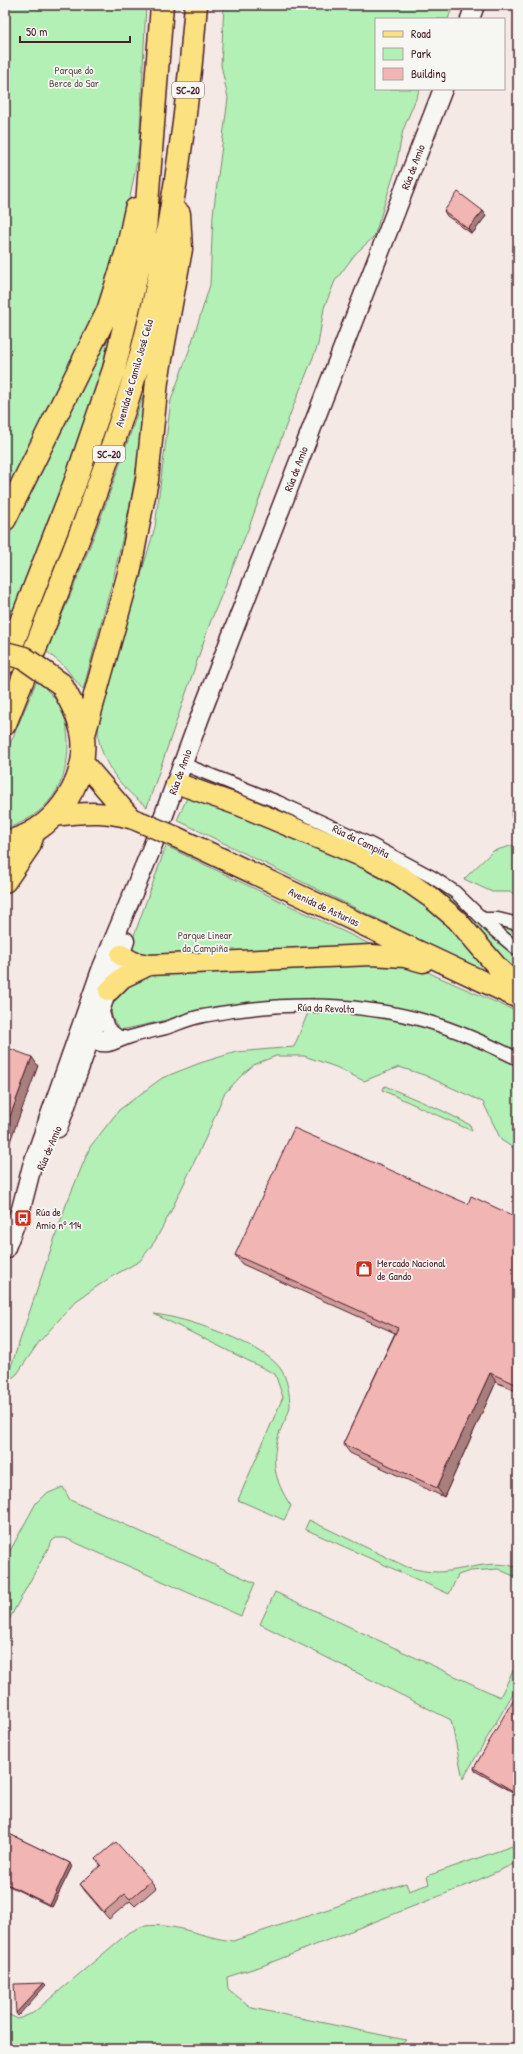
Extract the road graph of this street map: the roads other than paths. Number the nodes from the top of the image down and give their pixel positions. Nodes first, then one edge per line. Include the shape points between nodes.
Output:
1 (162, 5) edge
2 (196, 5) edge
3 (475, 5) edge
4 (470, 18) edge
5 (443, 90) edge
6 (153, 134) junction
7 (178, 174) junction
8 (5, 519) edge
9 (5, 653) edge
10 (5, 663) edge
11 (5, 724) edge
12 (83, 738) junction
13 (82, 761) junction
14 (183, 764) junction
15 (176, 783) junction
16 (54, 816) junction
17 (136, 820) junction
18 (34, 831) junction
19 (5, 842) edge
20 (151, 850) junction
21 (5, 881) edge
22 (127, 905) junction
23 (484, 919) junction
24 (518, 924) edge
25 (518, 950) edge
26 (121, 955) junction
27 (149, 965) junction
28 (458, 971) junction
29 (518, 986) edge
30 (102, 995) junction
31 (518, 998) edge
32 (124, 1037) junction
33 (98, 1044) junction
34 (518, 1059) edge
35 (56, 1097) junction
36 (20, 1209) junction
37 (5, 1250) edge

1 - 6 highway, Avenida de Camilo José Cela / SC-20
2 - 7 highway, Avenida de Camilo José Cela / SC-20
3 - 4 street
5 - 14 street, Rúa de Amio
6 - 8 highway via 127,251 108,311
6 - 10 highway, Avenida de Camilo José Cela / SC-20 via 144,244 114,369 75,483
7 - 11 highway, Avenida de Camilo José Cela / SC-20 via 152,308 134,378 94,494
7 - 12 highway via 181,249 156,382 147,480 129,573
9 - 12 highway, bridge via 24,658 61,684 76,710
12 - 13 highway
13 - 16 highway via 72,791
13 - 17 main road
14 - 15 street, Rúa de Amio
14 - 23 street, Rúa da Campiña via 278,802 372,845 455,892
15 - 20 street, Rúa de Amio
15 - 29 main road via 241,806 368,859 400,876 457,920
16 - 17 main road via 87,812
16 - 18 highway
17 - 28 main road, Avenida de Asturias, bridge
18 - 19 highway
18 - 21 highway via 29,846
20 - 22 street, Rúa de Amio
20 - 26 street, Rúa de Amio
22 - 26 street, Rúa de Amio via 125,921 116,947
22 - 30 street, Rúa de Amio
23 - 24 street via 498,919
23 - 25 street, Rúa da Campiña
26 - 27 main road via 133,962
26 - 30 street, Rúa de Amio
27 - 28 main road via 371,955 405,957
27 - 30 main road via 122,978
28 - 31 main road, Avenida de Asturias
30 - 32 street via 108,1028
30 - 33 street, Rúa de Amio
30 - 33 street, Rúa de Amio via 97,998 87,1036
30 - 35 street, Rúa de Amio
32 - 33 street, Rúa da Revolta via 97,1037
32 - 34 street, Rúa da Revolta via 202,1016 250,1009 346,1007 386,1012 429,1022
33 - 35 street, Rúa de Amio via 81,1050 71,1074
33 - 36 street, Rúa de Amio via 74,1085 46,1156
35 - 36 street, Rúa de Amio
36 - 37 street, Rúa de Amio

